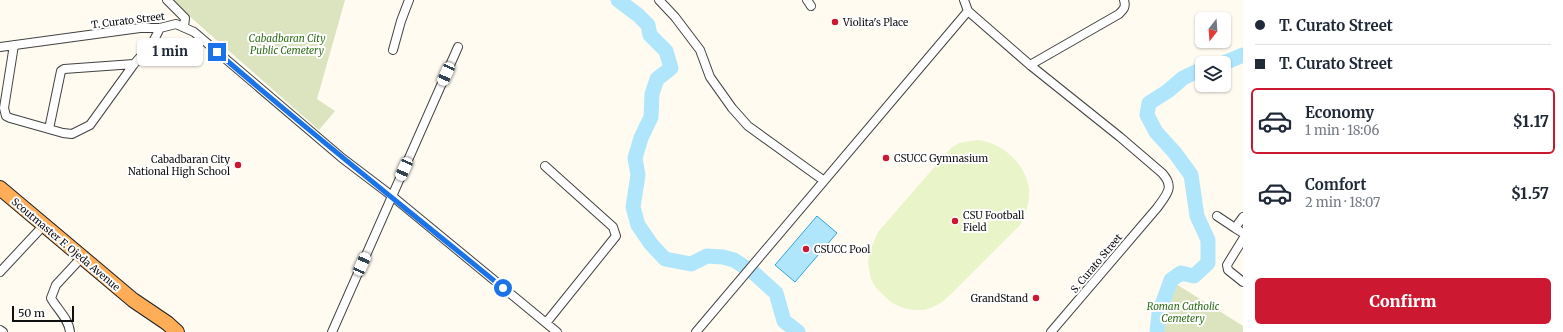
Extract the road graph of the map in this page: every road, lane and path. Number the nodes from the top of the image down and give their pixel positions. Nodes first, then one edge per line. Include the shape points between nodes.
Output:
1 (167, 0) edge
2 (409, 0) edge
3 (659, 0) edge
4 (964, 0) edge
5 (1124, 0) edge
6 (968, 11) junction
7 (184, 27) junction
8 (160, 28) junction
9 (14, 45) junction
10 (0, 47) edge
11 (458, 47) dead end
12 (393, 50) dead end
13 (134, 64) junction
14 (1030, 65) junction
15 (49, 129) junction
16 (546, 166) dead end
17 (823, 180) junction
18 (0, 188) edge
19 (392, 196) junction
20 (1217, 216) dead end
21 (1243, 217) edge
22 (44, 226) junction
23 (1235, 228) junction
24 (1243, 233) edge
25 (1243, 239) edge
26 (82, 257) junction
27 (0, 272) edge
28 (1243, 282) edge
29 (133, 300) junction
30 (546, 323) junction
31 (0, 330) edge
32 (3, 332) edge
33 (70, 332) edge
34 (162, 332) edge
35 (177, 332) edge
36 (332, 332) edge
37 (557, 332) edge
38 (696, 332) edge
39 (1051, 332) edge

1 - 7 street via 185,18
2 - 12 street via 400,21
3 - 17 street via 700,50 710,77 744,122
4 - 6 street
5 - 14 street via 1124,9 1119,14
6 - 14 street
6 - 17 street
7 - 8 street, T. Curato Street via 176,24
7 - 19 street via 194,32 291,116
8 - 9 street, T. Curato Street via 140,28
8 - 13 street via 152,44
9 - 10 street, T. Curato Street
9 - 15 street via 4,113 10,118
11 - 19 street
13 - 15 street via 90,125 72,134
13 - 15 street via 61,71
14 - 39 street, S. Curato Street via 1162,172 1169,185 1167,194 1157,208
16 - 30 street via 613,227 616,236
17 - 38 street
18 - 22 highway, Scoutmaster F. Ojeda Avenue
19 - 30 street
19 - 36 street
20 - 23 street
21 - 23 street
22 - 26 highway, Scoutmaster F. Ojeda Avenue
22 - 27 street
23 - 24 street
25 - 28 street via 1227,265 1228,270
26 - 29 highway, Scoutmaster F. Ojeda Avenue
26 - 33 street via 56,286 50,298 70,324
29 - 34 highway, Scoutmaster F. Ojeda Avenue
29 - 35 highway, Scoutmaster F. Ojeda Avenue
30 - 37 street
31 - 32 street

